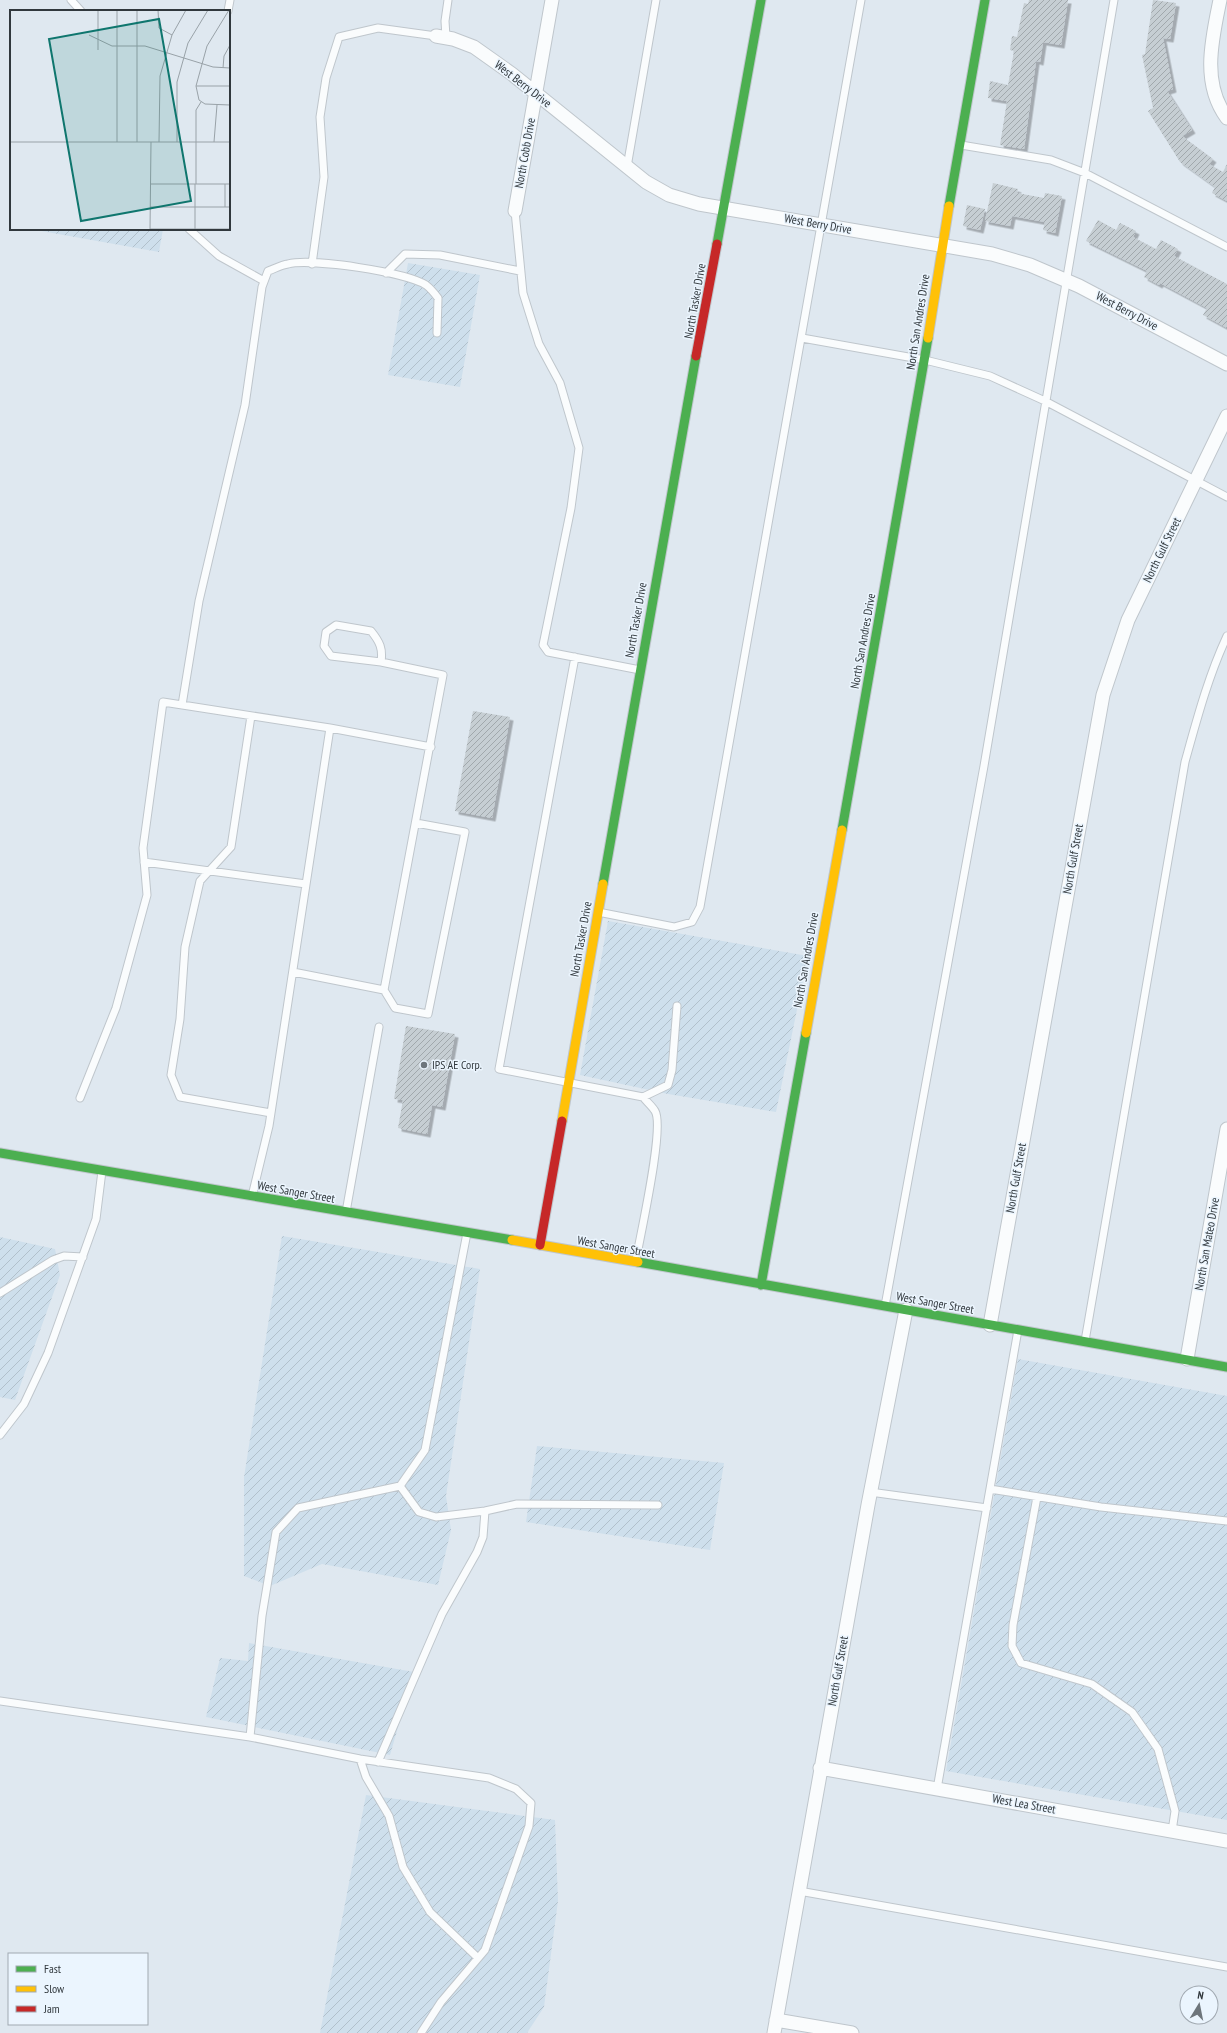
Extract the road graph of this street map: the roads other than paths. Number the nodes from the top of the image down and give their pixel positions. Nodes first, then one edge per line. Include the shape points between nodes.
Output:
1 (71, 0) edge
2 (230, 0) edge
3 (448, 0) edge
4 (552, 0) edge
5 (656, 0) edge
6 (761, 0) edge
7 (861, 0) edge
8 (985, 0) edge
9 (1114, 0) edge
10 (1220, 0) edge
11 (80, 10) edge
12 (228, 10) edge
13 (441, 36) junction
14 (535, 92) junction
15 (1227, 118) edge
16 (960, 145) junction
17 (627, 167) junction
18 (1085, 173) junction
19 (724, 208) junction
20 (515, 211) joint
21 (822, 225) junction
22 (190, 230) edge
23 (942, 246) junction
24 (1227, 247) edge
25 (312, 264) junction
26 (520, 271) junction
27 (386, 273) junction
28 (264, 281) junction
29 (1066, 281) junction
30 (437, 333) dead end
31 (802, 338) junction
32 (925, 360) junction
33 (1227, 364) edge
34 (1045, 401) junction
35 (1227, 416) edge
36 (1196, 481) junction
37 (1227, 496) edge
38 (1227, 636) edge
39 (575, 657) junction
40 (381, 662) junction
41 (640, 670) junction
42 (182, 705) junction
43 (251, 716) junction
44 (330, 728) junction
45 (431, 747) junction
46 (416, 823) junction
47 (144, 862) junction
48 (209, 872) junction
49 (306, 884) junction
50 (598, 912) junction
51 (293, 972) junction
52 (384, 990) junction
53 (676, 1006) dead end
54 (379, 1027) dead end
55 (568, 1082) junction
56 (642, 1097) junction
57 (80, 1098) dead end
58 (271, 1113) junction
59 (1227, 1129) edge
60 (0, 1153) edge
61 (102, 1171) junction
62 (252, 1196) junction
63 (346, 1212) junction
64 (467, 1233) junction
65 (540, 1245) junction
66 (83, 1257) junction
67 (635, 1262) junction
68 (761, 1285) junction
69 (0, 1293) edge
70 (885, 1306) junction
71 (906, 1310) junction
72 (990, 1325) junction
73 (1018, 1330) junction
74 (1085, 1342) junction
75 (1186, 1359) junction
76 (1227, 1367) edge
77 (0, 1435) edge
78 (400, 1486) junction
79 (990, 1489) junction
80 (870, 1492) junction
81 (1037, 1497) junction
82 (658, 1505) dead end
83 (987, 1508) junction
84 (484, 1512) junction
85 (1227, 1521) edge
86 (0, 1700) edge
87 (250, 1737) junction
88 (360, 1759) junction
89 (378, 1762) junction
90 (820, 1768) junction
91 (937, 1789) junction
92 (1172, 1831) junction
93 (1227, 1841) edge
94 (799, 1891) junction
95 (478, 1958) junction
96 (1227, 1967) edge
97 (776, 2020) junction
98 (421, 2033) edge
99 (774, 2033) edge
100 (852, 2033) edge

1 - 11 lane
2 - 12 lane
3 - 13 lane
4 - 14 street, North Cobb Drive
5 - 17 lane
6 - 19 street, North Tasker Drive
7 - 21 lane
8 - 16 street, North San Andres Drive
9 - 18 lane
10 - 15 street via 1210,47 1210,70 1217,100
13 - 14 street, West Berry Drive via 474,46
13 - 25 lane via 378,28 338,37 326,78 320,117 324,177
14 - 17 street, West Berry Drive
14 - 20 street, North Cobb Drive
16 - 18 lane via 1051,160
16 - 23 street, North San Andres Drive
17 - 19 street, West Berry Drive via 669,195
18 - 24 lane
18 - 29 lane
19 - 21 street, West Berry Drive
19 - 41 street, North Tasker Drive
20 - 26 lane
21 - 23 street, West Berry Drive
21 - 31 lane
22 - 28 lane via 219,256
23 - 29 street, West Berry Drive via 992,254 1030,265
23 - 32 street, North San Andres Drive
25 - 27 lane
25 - 28 lane via 289,263 268,271
26 - 27 lane via 440,255 405,254
26 - 39 lane via 523,293 539,344 560,383 579,448 571,508 543,645 548,652
27 - 30 lane via 406,276 426,285 438,298
28 - 42 lane via 245,404 199,601
29 - 33 street, West Berry Drive
29 - 34 lane
31 - 32 lane
31 - 50 lane via 700,907 692,922 674,927
32 - 34 lane via 990,376
32 - 68 street, North San Andres Drive
34 - 36 lane
34 - 70 lane via 984,766
35 - 36 street, North Gulf Street
36 - 37 lane
36 - 72 street, North Gulf Street via 1128,620 1103,695
38 - 74 lane via 1202,697 1185,762
39 - 41 lane
39 - 55 lane via 499,1069
40 - 40 lane via 331,656 324,646 326,632 336,625 372,631 380,641 383,651
40 - 45 lane via 443,676
41 - 50 street, North Tasker Drive
42 - 43 lane
42 - 47 lane via 163,702 143,848
43 - 44 lane
43 - 48 lane via 231,847
44 - 45 lane
44 - 49 lane
45 - 46 lane
46 - 52 lane
46 - 52 lane via 466,832 428,1014 396,1008
47 - 48 lane
47 - 57 lane via 147,895 116,1008
48 - 49 lane
48 - 58 lane via 200,881 185,947 180,1019 171,1075 180,1097
49 - 51 lane
50 - 55 street, North Tasker Drive
51 - 52 lane
51 - 58 lane
53 - 56 lane via 672,1070 668,1086
54 - 63 lane
55 - 56 lane
55 - 65 street, North Tasker Drive
56 - 67 lane via 655,1111 658,1122 654,1159
58 - 62 lane
59 - 75 street, North San Mateo Drive
60 - 61 street, West Sanger Street
61 - 62 street, West Sanger Street
61 - 66 lane via 96,1219
62 - 63 street, West Sanger Street
63 - 64 street, West Sanger Street
64 - 65 street, West Sanger Street
64 - 78 lane via 425,1450
65 - 67 street, West Sanger Street
66 - 69 lane via 64,1256 52,1260
66 - 77 lane via 48,1353 24,1404
67 - 68 street, West Sanger Street
68 - 70 street, West Sanger Street
70 - 71 street, West Sanger Street
71 - 72 street, West Sanger Street
71 - 80 street, North Gulf Street
72 - 73 street, West Sanger Street
73 - 74 street, West Sanger Street
73 - 79 lane
74 - 75 street, West Sanger Street
75 - 76 street, West Sanger Street
78 - 84 lane via 419,1512 436,1517
78 - 87 lane via 298,1508 276,1532 262,1616
79 - 81 lane
79 - 83 lane
80 - 83 lane
80 - 90 street, North Gulf Street
81 - 85 lane
81 - 92 lane via 1013,1625 1012,1646 1021,1662 1092,1684 1132,1712 1158,1749 1175,1811
82 - 84 lane via 517,1504
83 - 91 lane
84 - 89 lane via 483,1537 477,1552 442,1614
86 - 87 lane
87 - 88 lane
88 - 89 lane
88 - 95 lane via 366,1777 389,1816 403,1867 430,1912
89 - 95 lane via 489,1778 516,1789 531,1804 529,1826 485,1950
90 - 91 street, West Lea Street
90 - 94 street, North Gulf Street
91 - 92 street, West Lea Street
92 - 93 street, West Lea Street
94 - 96 lane
94 - 97 street, North Gulf Street
95 - 98 lane via 441,2002
97 - 99 street, North Gulf Street
97 - 100 street

